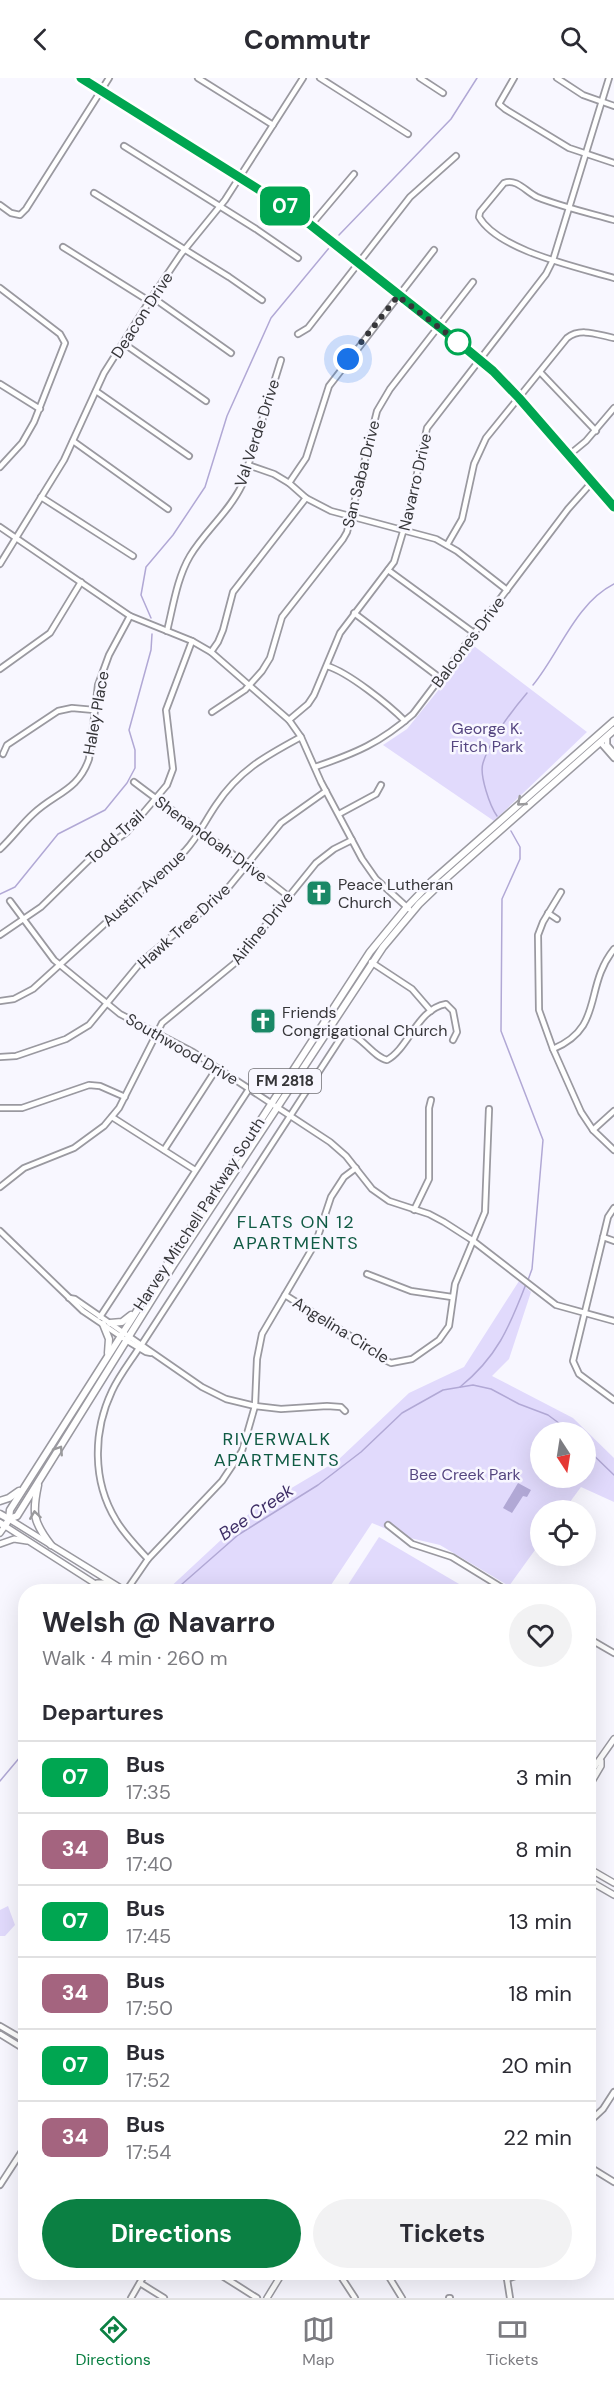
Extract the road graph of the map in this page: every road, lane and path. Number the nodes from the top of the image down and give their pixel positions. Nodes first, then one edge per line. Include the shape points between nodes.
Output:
1 (81, 78) edge
2 (110, 78) edge
3 (198, 78) edge
4 (303, 78) edge
5 (320, 78) edge
6 (420, 78) edge
7 (514, 78) edge
8 (556, 78) edge
9 (609, 78) edge
10 (102, 91) junction
11 (443, 93) dead end
12 (601, 102) junction
13 (614, 106) edge
14 (273, 125) junction
15 (408, 134) dead end
16 (124, 146) dead end
17 (585, 154) junction
18 (456, 156) dead end
19 (614, 163) edge
20 (354, 174) dead end
21 (240, 178) junction
22 (94, 193) dead end
23 (0, 205) edge
24 (220, 207) junction
25 (570, 207) junction
26 (614, 220) edge
27 (311, 225) junction
28 (63, 247) dead end
29 (185, 249) junction
30 (434, 250) dead end
31 (298, 258) dead end
32 (553, 260) junction
33 (359, 263) junction
34 (614, 278) edge
35 (473, 282) dead end
36 (0, 288) edge
37 (398, 296) junction
38 (150, 299) junction
39 (262, 300) dead end
40 (439, 326) junction
41 (298, 334) dead end
42 (614, 338) edge
43 (123, 343) junction
44 (231, 353) dead end
45 (479, 359) junction
46 (281, 360) dead end
47 (540, 372) junction
48 (0, 384) edge
49 (96, 391) junction
50 (519, 398) junction
51 (206, 401) dead end
52 (614, 408) edge
53 (40, 409) junction
54 (596, 431) junction
55 (73, 441) junction
56 (569, 455) junction
57 (189, 456) dead end
58 (248, 465) junction
59 (0, 467) edge
60 (593, 481) junction
61 (289, 483) junction
62 (41, 497) junction
63 (306, 498) junction
64 (614, 507) edge
65 (168, 509) dead end
66 (351, 516) junction
67 (0, 527) edge
68 (404, 530) junction
69 (16, 537) junction
70 (447, 545) junction
71 (133, 556) dead end
72 (0, 564) edge
73 (388, 570) junction
74 (81, 582) junction
75 (507, 590) junction
76 (354, 613) junction
77 (129, 616) junction
78 (167, 631) junction
79 (474, 633) junction
80 (192, 641) junction
81 (211, 652) junction
82 (327, 666) junction
83 (0, 669) edge
84 (440, 678) junction
85 (251, 685) junction
86 (94, 710) junction
87 (212, 712) dead end
88 (289, 720) junction
89 (614, 721) edge
90 (405, 722) junction
91 (614, 730) edge
92 (604, 734) junction
93 (302, 737) junction
94 (600, 742) junction
95 (614, 753) edge
96 (3, 754) dead end
97 (614, 758) edge
98 (315, 767) junction
99 (134, 782) dead end
100 (381, 785) dead end
101 (326, 791) junction
102 (156, 799) junction
103 (339, 814) junction
104 (200, 832) junction
105 (352, 840) junction
106 (0, 849) edge
107 (248, 864) junction
108 (561, 892) dead end
109 (288, 896) junction
110 (10, 901) dead end
111 (409, 909) junction
112 (548, 913) junction
113 (24, 919) junction
114 (557, 919) dead end
115 (0, 935) edge
116 (614, 949) edge
117 (371, 962) junction
118 (60, 965) junction
119 (0, 1000) edge
120 (107, 1003) junction
121 (431, 1011) junction
122 (156, 1033) junction
123 (453, 1040) dead end
124 (553, 1049) junction
125 (0, 1057) edge
126 (217, 1068) junction
127 (249, 1089) junction
128 (125, 1097) junction
129 (431, 1100) dead end
130 (274, 1105) junction
131 (0, 1108) edge
132 (489, 1110) dead end
133 (614, 1111) edge
134 (290, 1116) junction
135 (112, 1117) junction
136 (593, 1130) junction
137 (164, 1150) junction
138 (614, 1150) edge
139 (356, 1168) junction
140 (195, 1170) junction
141 (0, 1187) edge
142 (614, 1208) edge
143 (414, 1209) junction
144 (0, 1231) edge
145 (603, 1237) junction
146 (472, 1240) junction
147 (614, 1240) edge
148 (367, 1274) dead end
149 (285, 1295) junction
150 (452, 1297) junction
151 (69, 1298) junction
152 (140, 1306) junction
153 (584, 1313) junction
154 (100, 1317) junction
155 (614, 1321) edge
156 (106, 1324) junction
157 (125, 1336) junction
158 (140, 1346) junction
159 (106, 1359) junction
160 (614, 1400) edge
161 (255, 1406) junction
162 (345, 1411) dead end
163 (39, 1481) junction
164 (26, 1484) junction
165 (0, 1502) edge
166 (0, 1514) edge
167 (4, 1522) edge
168 (388, 1525) dead end
169 (0, 1533) edge
170 (31, 1542) junction
171 (0, 1544) edge
172 (51, 1545) junction
173 (148, 1559) junction
174 (95, 1584) joint
175 (106, 1584) edge
176 (115, 1584) edge
177 (131, 1584) edge
178 (495, 1584) edge
179 (596, 1643) edge
180 (614, 1653) edge
181 (614, 1739) edge
182 (601, 1761) junction
183 (596, 1764) edge
184 (596, 1774) edge
185 (596, 1873) edge
186 (614, 1884) edge
187 (596, 1885) edge
188 (614, 1895) edge
189 (0, 2026) edge
190 (0, 2034) edge
191 (18, 2036) edge
192 (18, 2045) edge
193 (614, 2092) edge
194 (596, 2116) edge
195 (18, 2157) edge
196 (596, 2171) edge
197 (614, 2182) edge
198 (0, 2185) edge
199 (142, 2280) edge
200 (229, 2280) edge
201 (278, 2280) edge
202 (343, 2280) edge
203 (391, 2280) edge
204 (507, 2280) edge
205 (140, 2283) junction
206 (130, 2298) edge
207 (164, 2298) edge
208 (257, 2298) edge
209 (267, 2298) edge
210 (355, 2298) edge
211 (402, 2298) edge
212 (510, 2298) edge

1 - 10 main road
2 - 10 street
3 - 14 street
4 - 14 street, Deacon Drive
5 - 15 street
6 - 11 street
7 - 17 street via 499,104
8 - 12 street
9 - 12 street, Navarro Drive
10 - 21 main road
10 - 23 street via 26,209 20,215
12 - 13 street
12 - 17 street, Navarro Drive
14 - 21 street, Deacon Drive
16 - 24 street
17 - 19 street
17 - 25 street, Navarro Drive
18 - 33 street via 410,197
20 - 27 street
21 - 24 street, Deacon Drive
21 - 27 main road
22 - 29 street
24 - 29 street, Deacon Drive
24 - 31 street
25 - 26 street
25 - 32 street, Navarro Drive
25 - 32 street via 536,196 509,181 480,212 481,220 508,243
27 - 33 main road
28 - 38 street
29 - 38 street, Deacon Drive
29 - 39 street
30 - 37 street
32 - 34 street
32 - 45 street, Navarro Drive
33 - 37 main road
33 - 41 street via 308,328
35 - 40 street, San Saba Drive
36 - 53 street via 60,334 65,343
37 - 40 main road
37 - 61 street via 329,386 306,458
38 - 43 street, Deacon Drive
38 - 44 street
40 - 45 main road
40 - 66 street, San Saba Drive via 377,411
42 - 47 street via 574,332
43 - 49 street, Deacon Drive
43 - 51 street
45 - 50 main road
45 - 68 street, Navarro Drive via 427,428
46 - 58 street, Val Verde Drive
47 - 50 street
47 - 54 street
48 - 53 street
49 - 55 street, Deacon Drive
49 - 57 street
50 - 56 main road
50 - 70 street via 479,451 462,519
52 - 54 street
53 - 59 street via 22,443
54 - 56 street
55 - 62 street, Deacon Drive
55 - 65 street
56 - 60 main road
58 - 61 street
58 - 78 street, Val Verde Drive via 233,502 185,566
60 - 64 main road
60 - 75 street, Balcones Drive
61 - 63 street
62 - 69 street, Deacon Drive
62 - 71 street
63 - 66 street
63 - 81 street via 233,592 223,630
66 - 68 street
66 - 85 street, San Saba Drive via 343,539 282,617 270,658
67 - 69 street
68 - 70 street
68 - 73 street, Navarro Drive
69 - 72 street, Deacon Drive
69 - 74 street
70 - 75 street
73 - 76 street, Navarro Drive
73 - 79 street
74 - 77 street
74 - 83 street via 50,633
75 - 79 street, Balcones Drive
76 - 82 street, Navarro Drive via 340,633
76 - 84 street
77 - 78 street
77 - 86 street, Haley Place via 103,669
78 - 80 street
79 - 84 street, Balcones Drive
80 - 81 street
80 - 102 street, Todd Trail via 166,710 173,769
81 - 85 street
82 - 88 street, Navarro Drive via 308,704
82 - 90 street via 341,672
84 - 90 street, Balcones Drive
85 - 87 street
85 - 88 street
86 - 96 street via 58,711 7,745
86 - 106 street, Haley Place via 89,759 80,779 41,806
88 - 93 street
89 - 92 highway, Harvey Mitchell Parkway South / FM 2818
90 - 98 street, Balcones Drive via 375,744
91 - 92 highway, Harvey Mitchell Parkway South / FM 2818
92 - 94 highway
92 - 95 street
92 -> 111 highway, Harvey Mitchell Parkway South / FM 2818 via 489,830
93 - 98 street
93 - 104 street, Austin Avenue via 245,770 217,803
94 - 97 street
94 - 111 highway, Harvey Mitchell Parkway South / FM 2818
98 - 101 street
99 - 102 street, Shenandoah Drive
100 - 103 street via 376,794
101 - 103 street
101 - 107 street, Hawk Tree Drive via 281,823
102 - 104 street, Shenandoah Drive
102 - 113 street, Todd Trail via 134,825
103 - 105 street
104 - 107 street, Shenandoah Drive
104 - 118 street, Austin Avenue via 185,851
105 - 109 street, Airline Drive via 323,856
105 - 111 street via 376,879
107 - 109 street, Shenandoah Drive
107 - 120 street, Hawk Tree Drive via 223,894 141,962
108 - 112 street
109 - 122 street, Airline Drive via 235,963 167,1018
110 - 113 street, Southwood Drive
111 - 117 highway, Harvey Mitchell Parkway South / FM 2818
111 - 130 highway, Harvey Mitchell Parkway South / FM 2818 via 370,952
112 - 114 street
112 - 124 street via 538,935 538,997
113 - 115 street, Todd Trail
113 - 118 street, Southwood Drive via 48,955
116 - 124 street via 597,978 587,1021 574,1038
117 - 121 street via 412,989
117 - 130 highway, Harvey Mitchell Parkway South / FM 2818
118 - 119 street, Austin Avenue via 24,995
118 - 120 street, Southwood Drive
120 - 122 street, Southwood Drive
120 - 125 street, Hawk Tree Drive via 89,1024 66,1039 16,1056
121 - 123 street via 442,1004 452,1007 457,1032
121 - 134 street via 387,1060 346,1032
122 - 126 street, Southwood Drive
122 - 128 street, Airline Drive
124 - 136 street
126 - 127 street, Southwood Drive
126 - 137 street
127 - 130 street, Southwood Drive
127 - 140 street
128 - 131 street via 89,1085 22,1108
128 - 135 street, Airline Drive
129 - 143 street via 429,1179
130 - 134 street, Southwood Drive
130 - 152 highway, Harvey Mitchell Parkway South / FM 2818
130 - 157 highway, Harvey Mitchell Parkway South / FM 2818
132 - 146 street, Angelina Circle via 486,1212
133 - 136 street
134 - 139 street, Southwood Drive via 330,1142
134 - 158 street
135 - 137 street
135 - 141 street, Airline Drive via 82,1143 24,1168
136 - 138 street
137 - 140 street
139 - 143 street, Southwood Drive via 379,1195
139 - 149 street via 331,1197 316,1242
140 - 154 street
142 - 145 street
143 - 146 street, Southwood Drive
144 - 151 street
145 - 147 street
145 - 153 street
146 - 150 street, Angelina Circle
146 - 153 street, Southwood Drive via 556,1305
148 - 150 street via 411,1291
149 - 150 street, Angelina Circle via 379,1357 396,1364 412,1359 444,1334 451,1317
149 - 161 street via 259,1344
151 - 154 street
151 - 156 street
152 - 156 highway via 125,1320
152 - 157 highway, Harvey Mitchell Parkway South / FM 2818
153 - 155 street, Southwood Drive
153 - 160 street via 574,1366
154 - 156 street
156 - 157 street
156 - 159 highway via 110,1344
157 - 158 street
157 - 159 highway, Harvey Mitchell Parkway South / FM 2818
163 -> 157 highway, Harvey Mitchell Parkway South / FM 2818
158 - 161 street via 214,1394
158 - 173 street via 104,1409 98,1462 102,1487 115,1519
159 - 164 highway, Harvey Mitchell Parkway South / FM 2818
161 - 162 street via 289,1410 327,1406
161 - 173 street via 248,1436 234,1465
163 - 167 highway, Harvey Mitchell Parkway South / FM 2818 via 17,1516
172 -> 163 highway via 34,1518
164 - 165 highway
164 - 167 highway, Harvey Mitchell Parkway South / FM 2818
166 - 167 highway
167 - 169 main road, Harvey Mitchell Parkway South / FM 2818
167 - 170 main road
167 - 172 main road
168 - 178 street via 412,1544 452,1557
170 - 171 main road via 14,1539
170 - 174 main road
172 - 176 main road
173 - 177 street
174 - 175 main road
179 - 180 street
181 - 182 main road
182 - 183 main road
182 - 184 main road
185 - 186 main road
187 - 188 main road
189 - 191 street
190 - 192 street
193 - 194 street
195 - 198 street
196 - 197 street
199 - 205 street
200 - 208 street
201 - 209 main road
202 - 210 street
203 - 211 street
204 - 212 street
205 - 206 street
205 - 207 street

